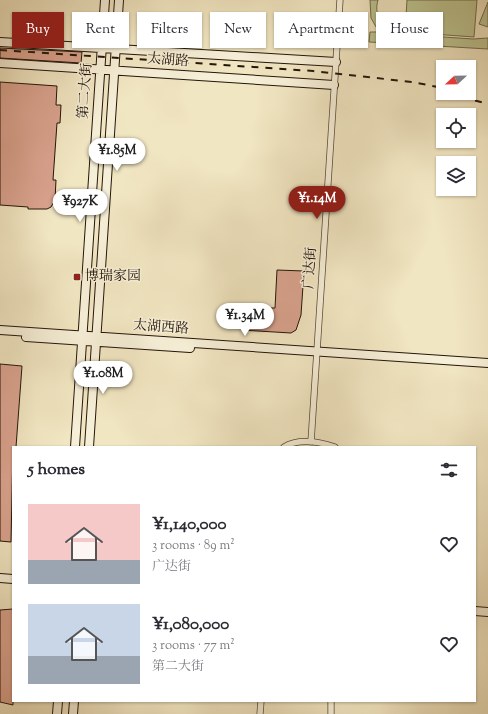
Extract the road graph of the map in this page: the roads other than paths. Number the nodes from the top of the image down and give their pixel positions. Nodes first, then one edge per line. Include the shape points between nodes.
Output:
1 (105, 0) edge
2 (119, 0) edge
3 (340, 0) edge
4 (104, 12) edge
5 (0, 42) edge
6 (72, 46) edge
7 (102, 48) joint
8 (116, 49) junction
9 (336, 62) junction
10 (0, 63) edge
11 (101, 70) junction
12 (114, 70) junction
13 (334, 85) junction
14 (0, 330) edge
15 (0, 335) edge
16 (82, 338) junction
17 (96, 340) junction
18 (317, 354) junction
19 (488, 363) edge
20 (488, 367) edge
21 (311, 442) junction
22 (75, 446) edge
23 (90, 446) edge
24 (287, 446) edge
25 (330, 446) edge
26 (0, 578) edge
27 (12, 579) edge
28 (476, 611) edge
29 (488, 612) edge
30 (58, 702) edge
31 (74, 702) edge
32 (261, 702) edge
33 (331, 702) edge
34 (57, 714) edge
35 (73, 714) edge
36 (260, 714) edge
37 (331, 714) edge

1 - 4 main road, 第二大街
2 - 8 main road, 第二大街
3 - 9 street, 广达街
5 - 6 main road, 太湖路
7 - 8 main road, 太湖路
7 - 11 main road, 第二大街
8 - 9 main road, 太湖路
8 - 12 main road, 第二大街
9 - 13 street, 广达街
10 - 11 main road, 太湖路
11 - 12 main road, 太湖路
11 - 16 main road, 第二大街
12 - 13 main road, 太湖路
12 - 17 main road, 第二大街
13 - 18 street, 广达街
14 - 16 main road, 太湖西路
15 - 16 main road, 太湖西路
16 - 17 main road, 太湖西路
16 - 22 main road, 第二大街
17 - 18 main road, 太湖西路
17 - 23 main road, 第二大街
18 - 19 main road, 太湖西路
18 - 20 main road, 太湖西路
18 - 21 street, 广达街
21 - 24 street via 298,442
21 - 25 street
26 - 27 main road
28 - 29 main road
30 - 34 main road
31 - 35 main road
32 - 36 street
33 - 37 street

